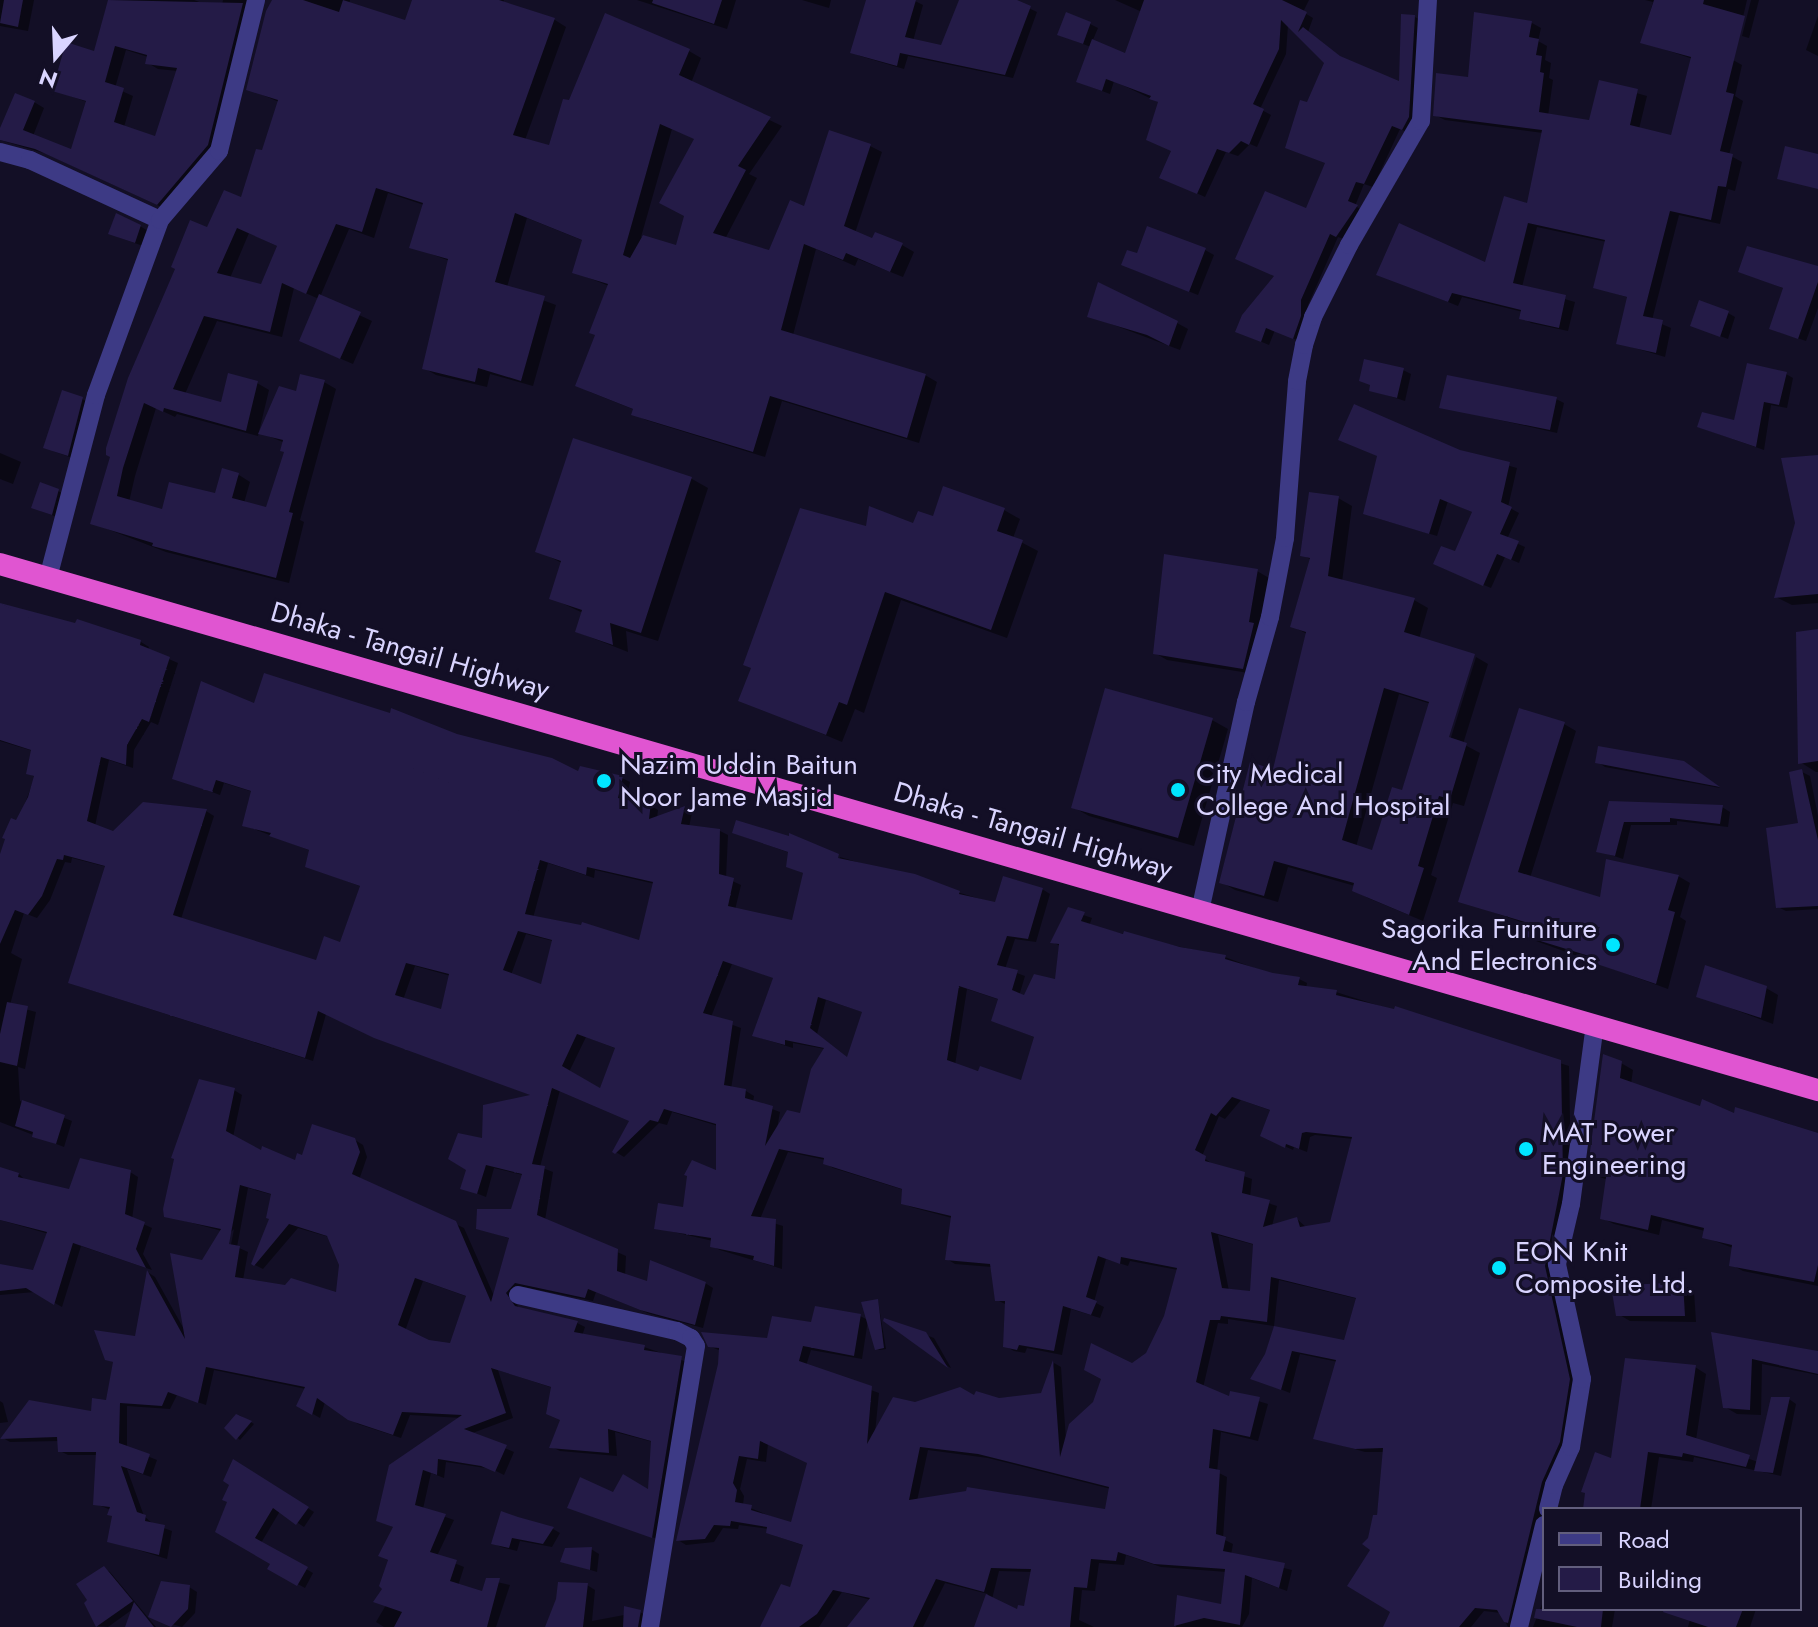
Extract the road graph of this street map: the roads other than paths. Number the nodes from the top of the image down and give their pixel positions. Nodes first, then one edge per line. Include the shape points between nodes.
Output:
1 (256, 0) edge
2 (1428, 0) edge
3 (0, 152) edge
4 (160, 220) junction
5 (0, 564) edge
6 (48, 578) junction
7 (1200, 911) junction
8 (1595, 1025) junction
9 (1818, 1090) edge
10 (518, 1295) dead end
11 (1548, 1507) edge
12 (1542, 1533) edge
13 (650, 1627) edge
14 (1519, 1627) edge

1 - 4 street via 219,151
2 - 7 street via 1421,121 1349,245 1304,345 1285,538
3 - 4 street via 30,160
4 - 6 street via 96,395
5 - 6 highway, Dhaka - Tangail Highway
6 - 7 highway, Dhaka - Tangail Highway
7 - 8 highway, Dhaka - Tangail Highway
8 - 9 highway, Dhaka - Tangail Highway
8 - 11 street via 1571,1204 1557,1264 1582,1379 1571,1447
10 - 13 street via 677,1331 696,1346
12 - 14 street

